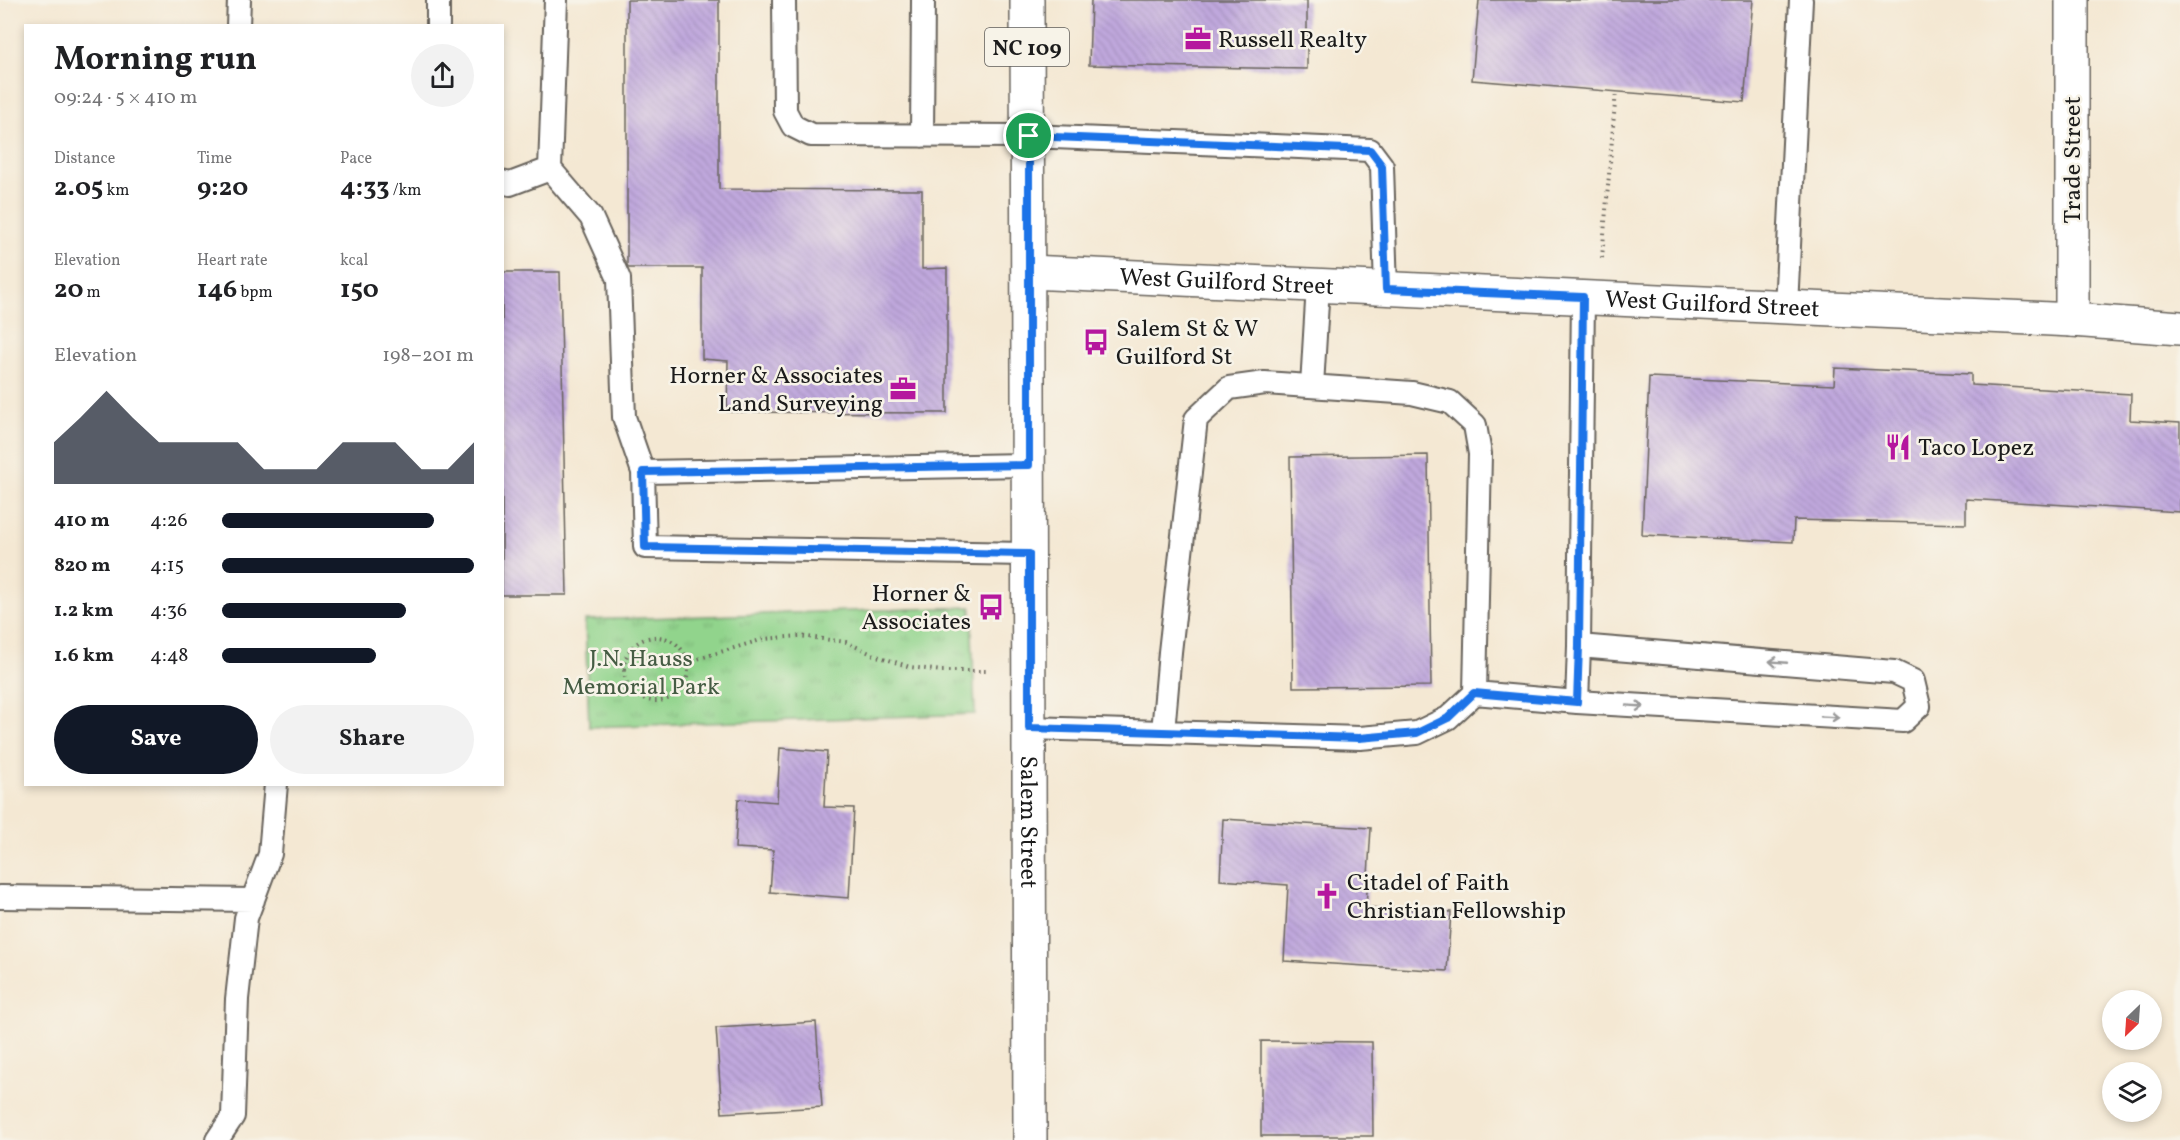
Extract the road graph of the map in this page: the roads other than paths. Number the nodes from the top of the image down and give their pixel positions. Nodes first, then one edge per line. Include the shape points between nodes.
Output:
1 (238, 0) edge
2 (438, 0) edge
3 (556, 0) edge
4 (784, 0) edge
5 (923, 0) edge
6 (1027, 0) edge
7 (1801, 0) edge
8 (2072, 0) edge
9 (238, 24) edge
10 (438, 24) edge
11 (922, 136) junction
12 (1029, 136) junction
13 (550, 169) junction
14 (504, 182) edge
15 (1029, 272) junction
16 (1318, 285) junction
17 (1386, 289) junction
18 (1591, 298) junction
19 (1786, 307) junction
20 (2072, 320) junction
21 (2180, 328) edge
22 (1312, 386) junction
23 (1029, 465) junction
24 (643, 472) junction
25 (1029, 554) junction
26 (1579, 646) junction
27 (1474, 693) junction
28 (1577, 702) junction
29 (1029, 728) junction
30 (1163, 732) junction
31 (276, 786) edge
32 (0, 897) edge
33 (253, 900) junction
34 (217, 1140) edge
35 (1030, 1140) edge

1 - 9 lane
2 - 10 lane
3 - 13 lane
4 - 11 lane via 785,111 793,126 811,135
5 - 11 lane
6 - 12 street, Salem Street / NC 109
7 - 19 lane
8 - 20 street, Trade Street
11 - 12 lane
12 - 15 street, Salem Street / NC 109
12 - 17 lane via 1370,150 1382,166
13 - 14 lane via 510,184
13 - 24 lane via 591,217 619,279 624,417
15 - 16 street, West Guilford Street
15 - 23 street, Salem Street / NC 109
16 - 17 street, West Guilford Street
16 - 22 lane
17 - 18 street, West Guilford Street
18 - 19 street, West Guilford Street
18 - 26 lane
19 - 20 street, West Guilford Street
20 - 21 street, West Guilford Street
22 - 27 lane via 1431,397 1450,402 1475,425 1480,454
22 - 30 lane via 1265,383 1229,388 1196,419
23 - 24 lane
23 - 25 street, Salem Street / NC 109
24 - 25 lane via 645,547
25 - 29 street, Salem Street / NC 109
26 - 28 lane
28 -> 26 lane via 1903,721 1919,706 1913,681 1894,672
27 - 28 lane
27 - 30 lane via 1448,718 1417,733 1359,738
29 - 30 lane
29 - 35 street, Salem Street / NC 109
31 - 33 lane via 270,854
32 - 33 lane
33 - 34 lane via 246,918 237,999 233,1116

